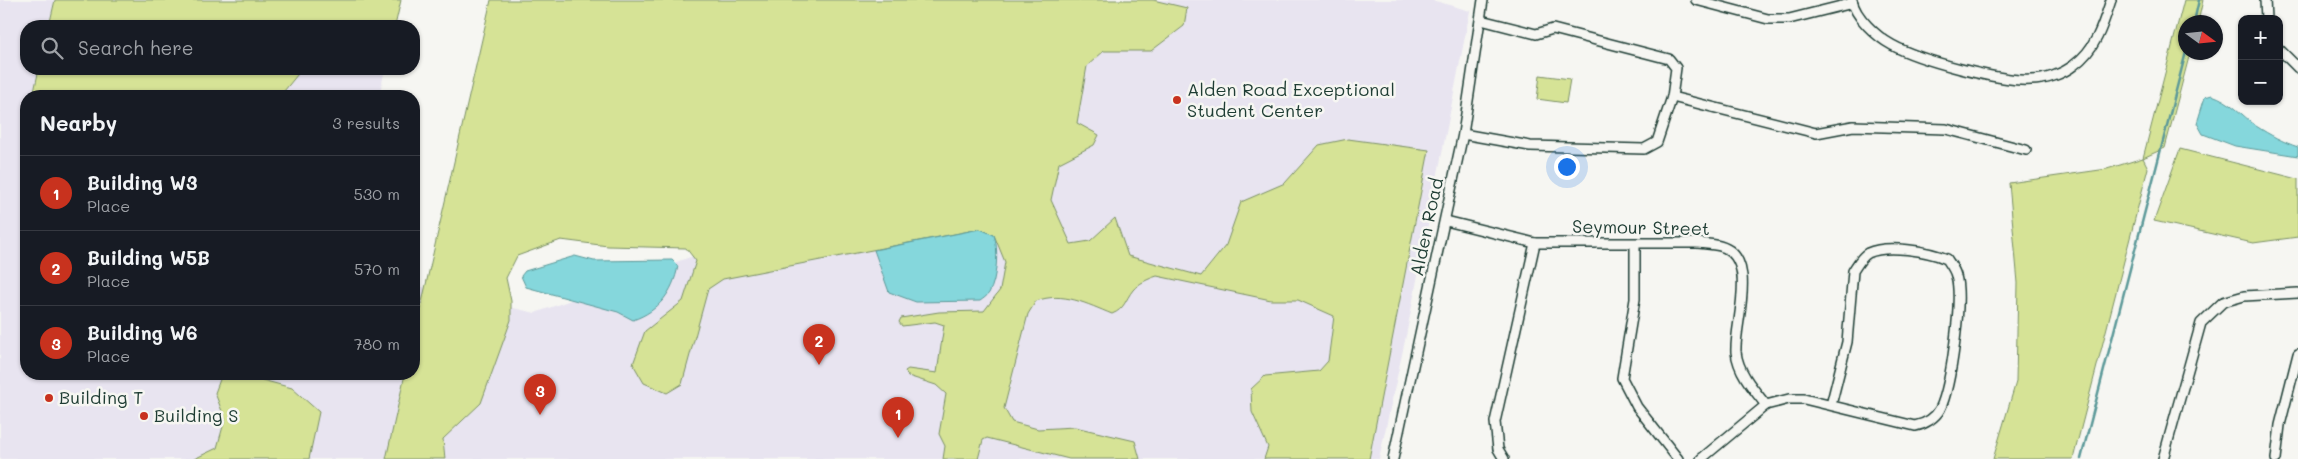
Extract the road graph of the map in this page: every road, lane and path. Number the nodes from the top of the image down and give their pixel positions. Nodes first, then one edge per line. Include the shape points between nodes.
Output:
1 (1483, 0) edge
2 (1696, 0) edge
3 (2110, 0) edge
4 (2265, 0) edge
5 (1852, 2) edge
6 (2266, 15) edge
7 (1481, 20) junction
8 (2283, 53) edge
9 (2298, 68) edge
10 (1672, 97) junction
11 (1464, 134) junction
12 (2026, 150) dead end
13 (1446, 221) junction
14 (1535, 243) junction
15 (1635, 244) junction
16 (2298, 293) edge
17 (2298, 354) edge
18 (1766, 405) junction
19 (1831, 405) junction
20 (1392, 459) edge
21 (1504, 459) edge
22 (1678, 459) edge
23 (1701, 459) edge
24 (2163, 459) edge
25 (2276, 459) edge

1 - 7 street, Alden Road
2 - 5 street via 1768,18 1796,17
3 - 5 street via 2100,33 2092,47 2073,66 2047,78 2019,80 1922,58 1889,44 1870,27
4 - 6 street
7 - 10 street via 1536,34 1554,29 1669,59 1676,68
7 - 11 street, Alden Road
8 - 9 street
10 - 11 street via 1657,142 1644,149 1530,146
10 - 12 street via 1816,134 1853,126 1946,129
11 - 13 street, Alden Road
13 - 14 street, Seymour Street
13 - 20 street, Alden Road
14 - 15 street, Seymour Street
14 - 21 street via 1495,422 1496,442
15 - 18 street, Seymour Street via 1697,243 1720,246 1734,254 1743,276 1736,353 1745,377
15 - 22 street via 1635,299 1622,378 1636,407
16 - 24 street via 2244,296 2224,302 2201,323
17 - 25 street via 2280,425
18 - 19 street via 1804,399
18 - 23 street
19 - 19 street via 1847,342 1853,271 1867,254 1884,250 1934,253 1947,259 1956,275 1957,300 1952,357 1945,393 1935,416 1916,426

